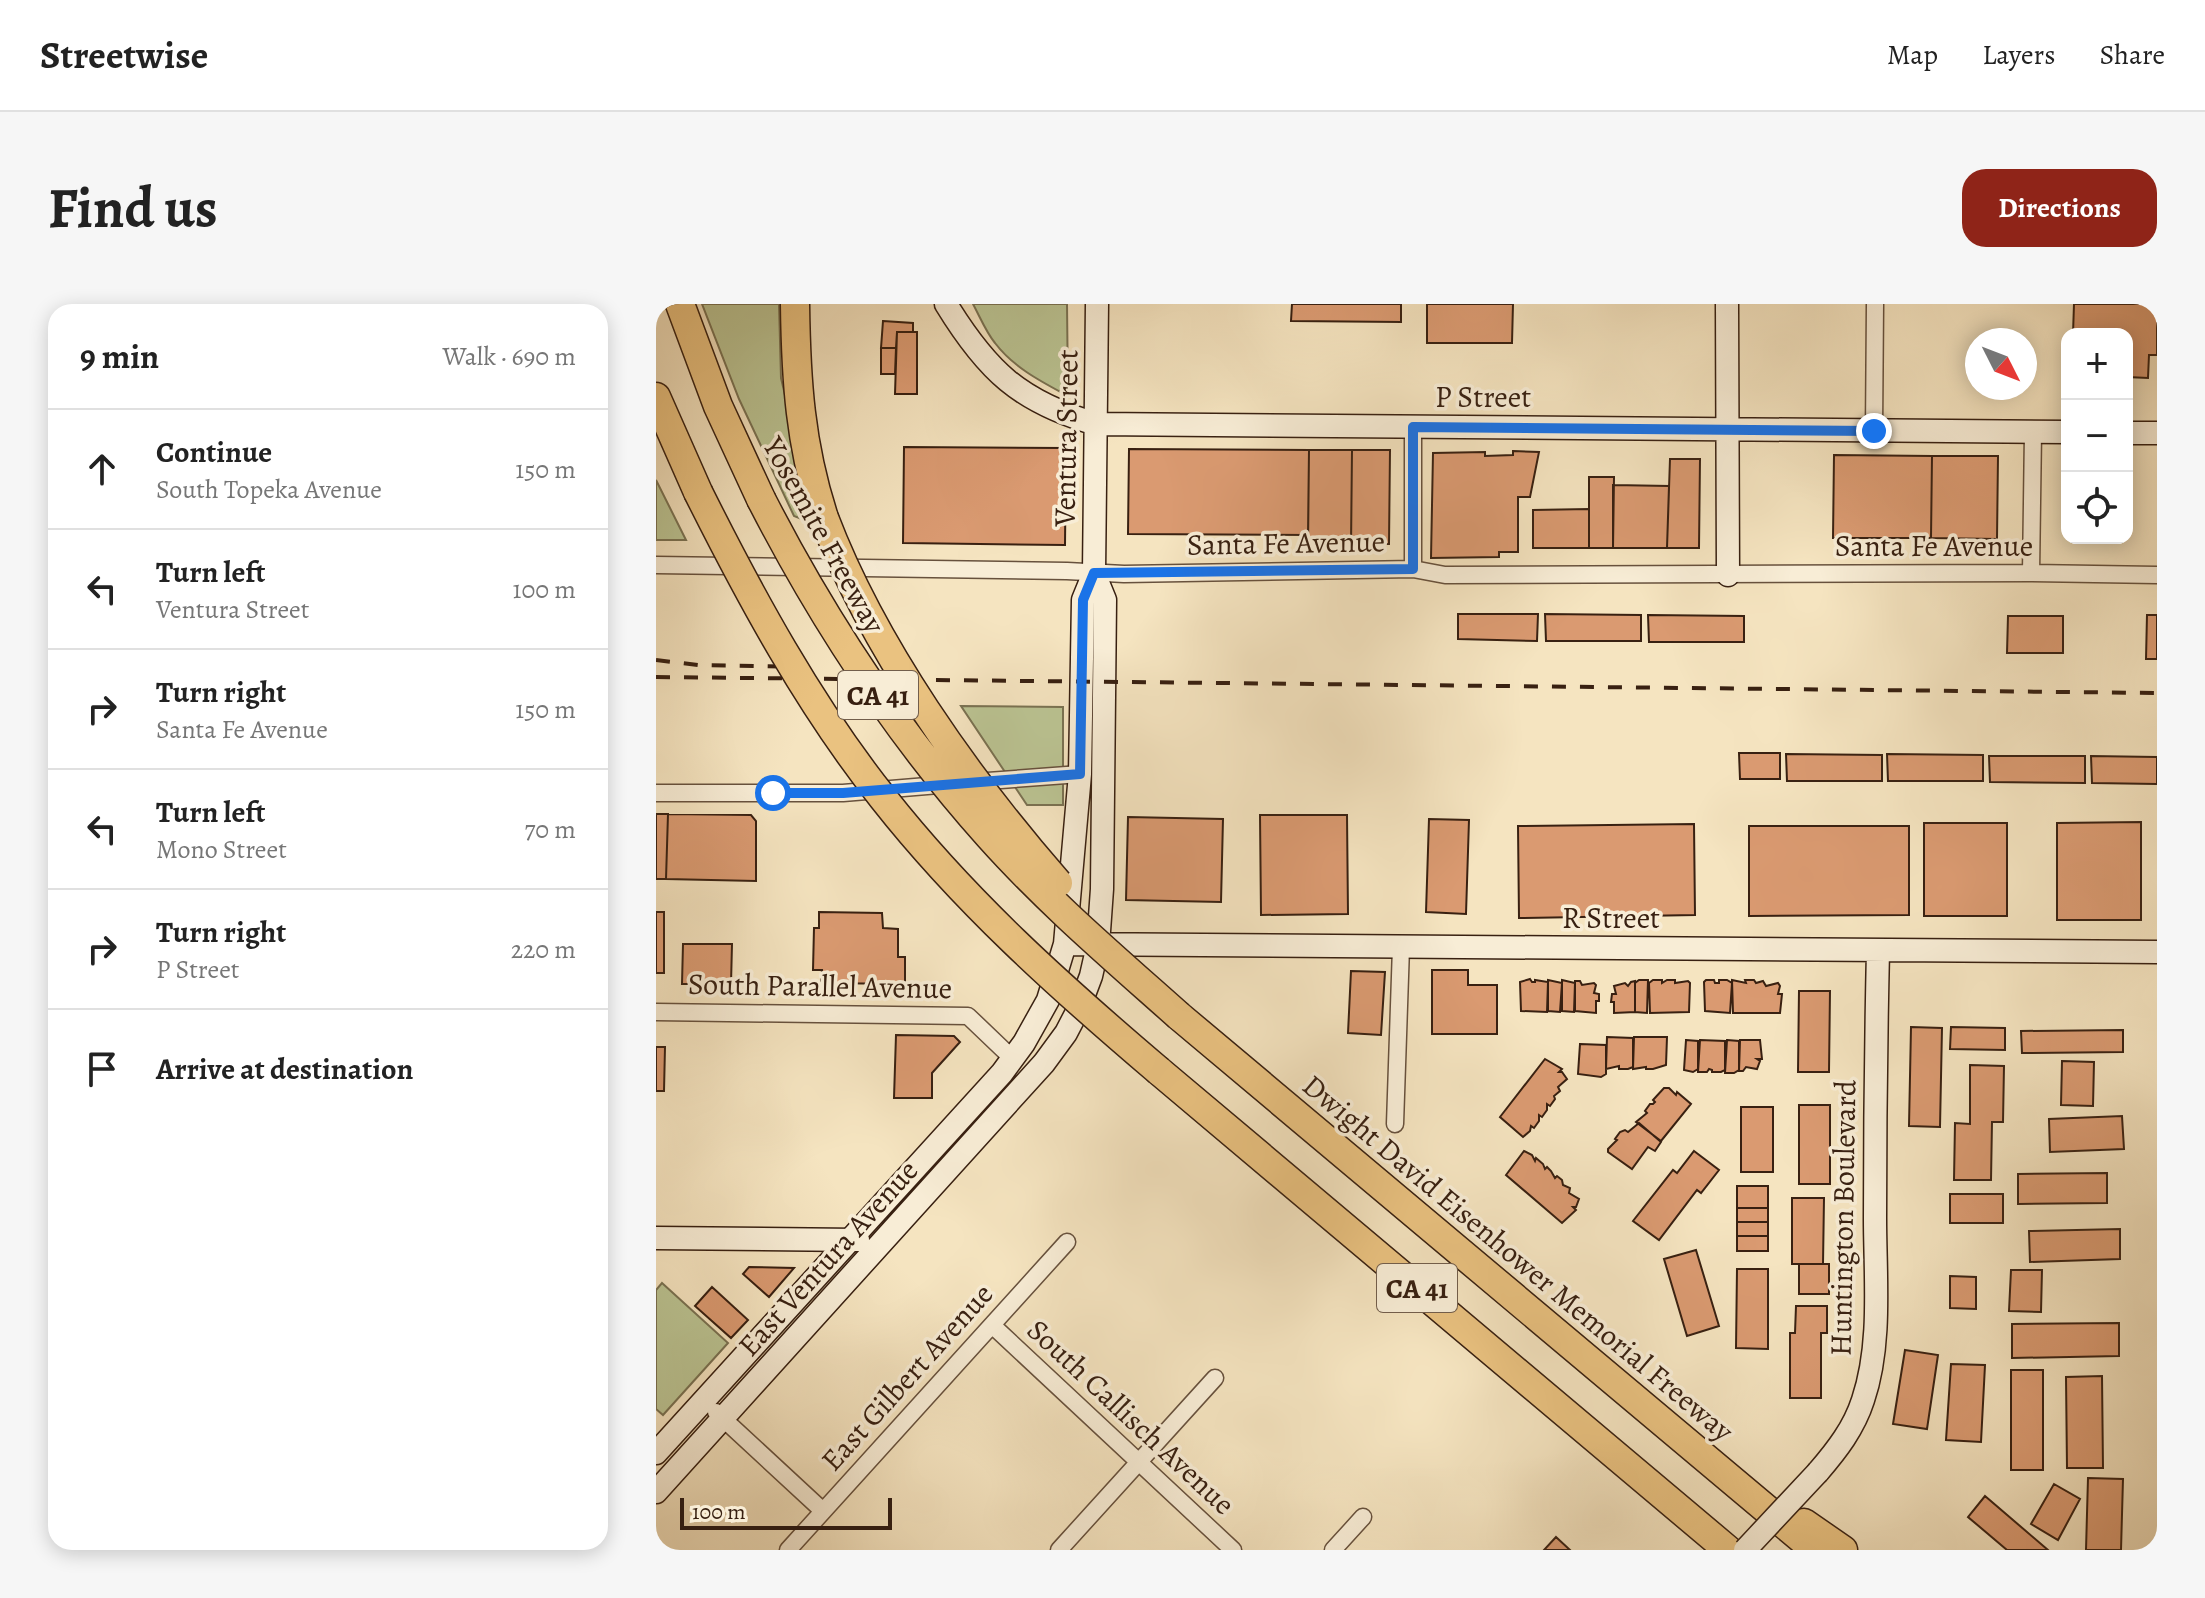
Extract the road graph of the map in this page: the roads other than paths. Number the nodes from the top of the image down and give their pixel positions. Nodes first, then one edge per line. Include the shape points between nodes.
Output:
1 (680, 304) edge
2 (795, 304) edge
3 (946, 304) edge
4 (1097, 304) edge
5 (1727, 304) edge
6 (1875, 304) edge
7 (656, 397) edge
8 (1096, 424) junction
9 (1413, 427) junction
10 (1727, 429) junction
11 (1874, 431) junction
12 (2033, 432) junction
13 (2061, 432) edge
14 (2133, 433) edge
15 (2157, 433) edge
16 (656, 441) edge
17 (688, 491) junction
18 (656, 565) edge
19 (1413, 569) junction
20 (1094, 573) junction
21 (2031, 573) junction
22 (1728, 575) junction
23 (2157, 575) edge
24 (1080, 774) junction
25 (656, 793) edge
26 (1065, 944) junction
27 (1098, 945) junction
28 (1401, 947) junction
29 (1878, 950) junction
30 (2157, 952) edge
31 (656, 1012) edge
32 (1187, 1023) junction
33 (1013, 1059) junction
34 (1044, 1063) joint
35 (1395, 1124) dead end
36 (656, 1238) edge
37 (850, 1240) junction
38 (884, 1241) junction
39 (1067, 1242) dead end
40 (992, 1325) junction
41 (1215, 1378) dead end
42 (703, 1400) junction
43 (1652, 1415) junction
44 (723, 1418) junction
45 (656, 1453) edge
46 (1138, 1463) junction
47 (656, 1492) edge
48 (1676, 1505) junction
49 (823, 1511) junction
50 (1363, 1517) dead end
51 (788, 1550) edge
52 (1059, 1550) edge
53 (1233, 1550) edge
54 (1333, 1550) edge
55 (1719, 1550) edge
56 (1728, 1550) edge
57 (1745, 1550) edge
58 (1815, 1550) edge
59 (1843, 1550) edge

1 - 32 highway, Yosemite Freeway / CA 41, bridge via 718,406 761,499 854,661 940,779 991,838
2 - 32 highway, bridge via 802,434 812,482 870,616 955,751 1036,858 1130,954
3 - 8 main road, P Street via 980,354 1019,390 1045,406
4 - 8 main road, Ventura Street
5 - 10 main road
6 - 11 street
7 - 17 highway
8 - 9 main road, P Street
8 - 20 main road, Ventura Street
9 - 10 main road, P Street
9 - 19 street
10 - 11 main road, P Street
10 - 22 main road
11 - 12 main road, P Street
12 - 13 main road, P Street
12 - 21 street
14 - 15 main road
16 - 17 highway
17 - 48 highway, CA 41, bridge via 752,625 880,795 959,887 1025,954 1159,1071
18 - 20 street, Santa Fe Avenue
19 - 20 street, Santa Fe Avenue
19 - 22 street, Santa Fe Avenue via 1445,575
20 - 24 main road, Ventura Street via 1083,600
20 - 27 main road, Ventura Street via 1105,600
21 - 22 street, Santa Fe Avenue
21 - 23 street, Santa Fe Avenue
24 - 25 street via 843,793
24 - 26 main road, Ventura Street
26 - 27 main road, R Street
26 - 33 main road, Ventura Street via 1048,1000
27 - 28 main road, R Street
27 - 34 main road, Ventura Street via 1079,1008
28 - 29 main road, R Street
28 - 35 street
29 - 30 main road, R Street
29 - 57 main road, Huntington Boulevard, bridge via 1875,1281 1872,1360 1864,1399 1838,1449
31 - 33 street, South Parallel Avenue via 968,1016
32 - 43 highway, Dwight David Eisenhower Memorial Freeway / CA 41
33 - 37 main road, East Ventura Avenue
34 - 38 main road, East Ventura Avenue
36 - 37 main road
37 - 38 main road
37 - 42 main road, East Ventura Avenue
38 - 44 main road, East Ventura Avenue
39 - 40 street, East Gilbert Avenue
40 - 46 street, South Callisch Avenue
40 - 49 street, East Gilbert Avenue
41 - 46 street
42 - 44 street
42 - 45 main road, East Ventura Avenue
43 - 58 highway, Dwight David Eisenhower Memorial Freeway / CA 41
43 - 59 highway
44 - 47 main road, East Ventura Avenue
44 - 49 street
46 - 52 street
46 - 53 street, South Callisch Avenue
48 - 55 highway
48 - 56 highway, CA 41
49 - 51 street, East Gilbert Avenue
50 - 54 street

